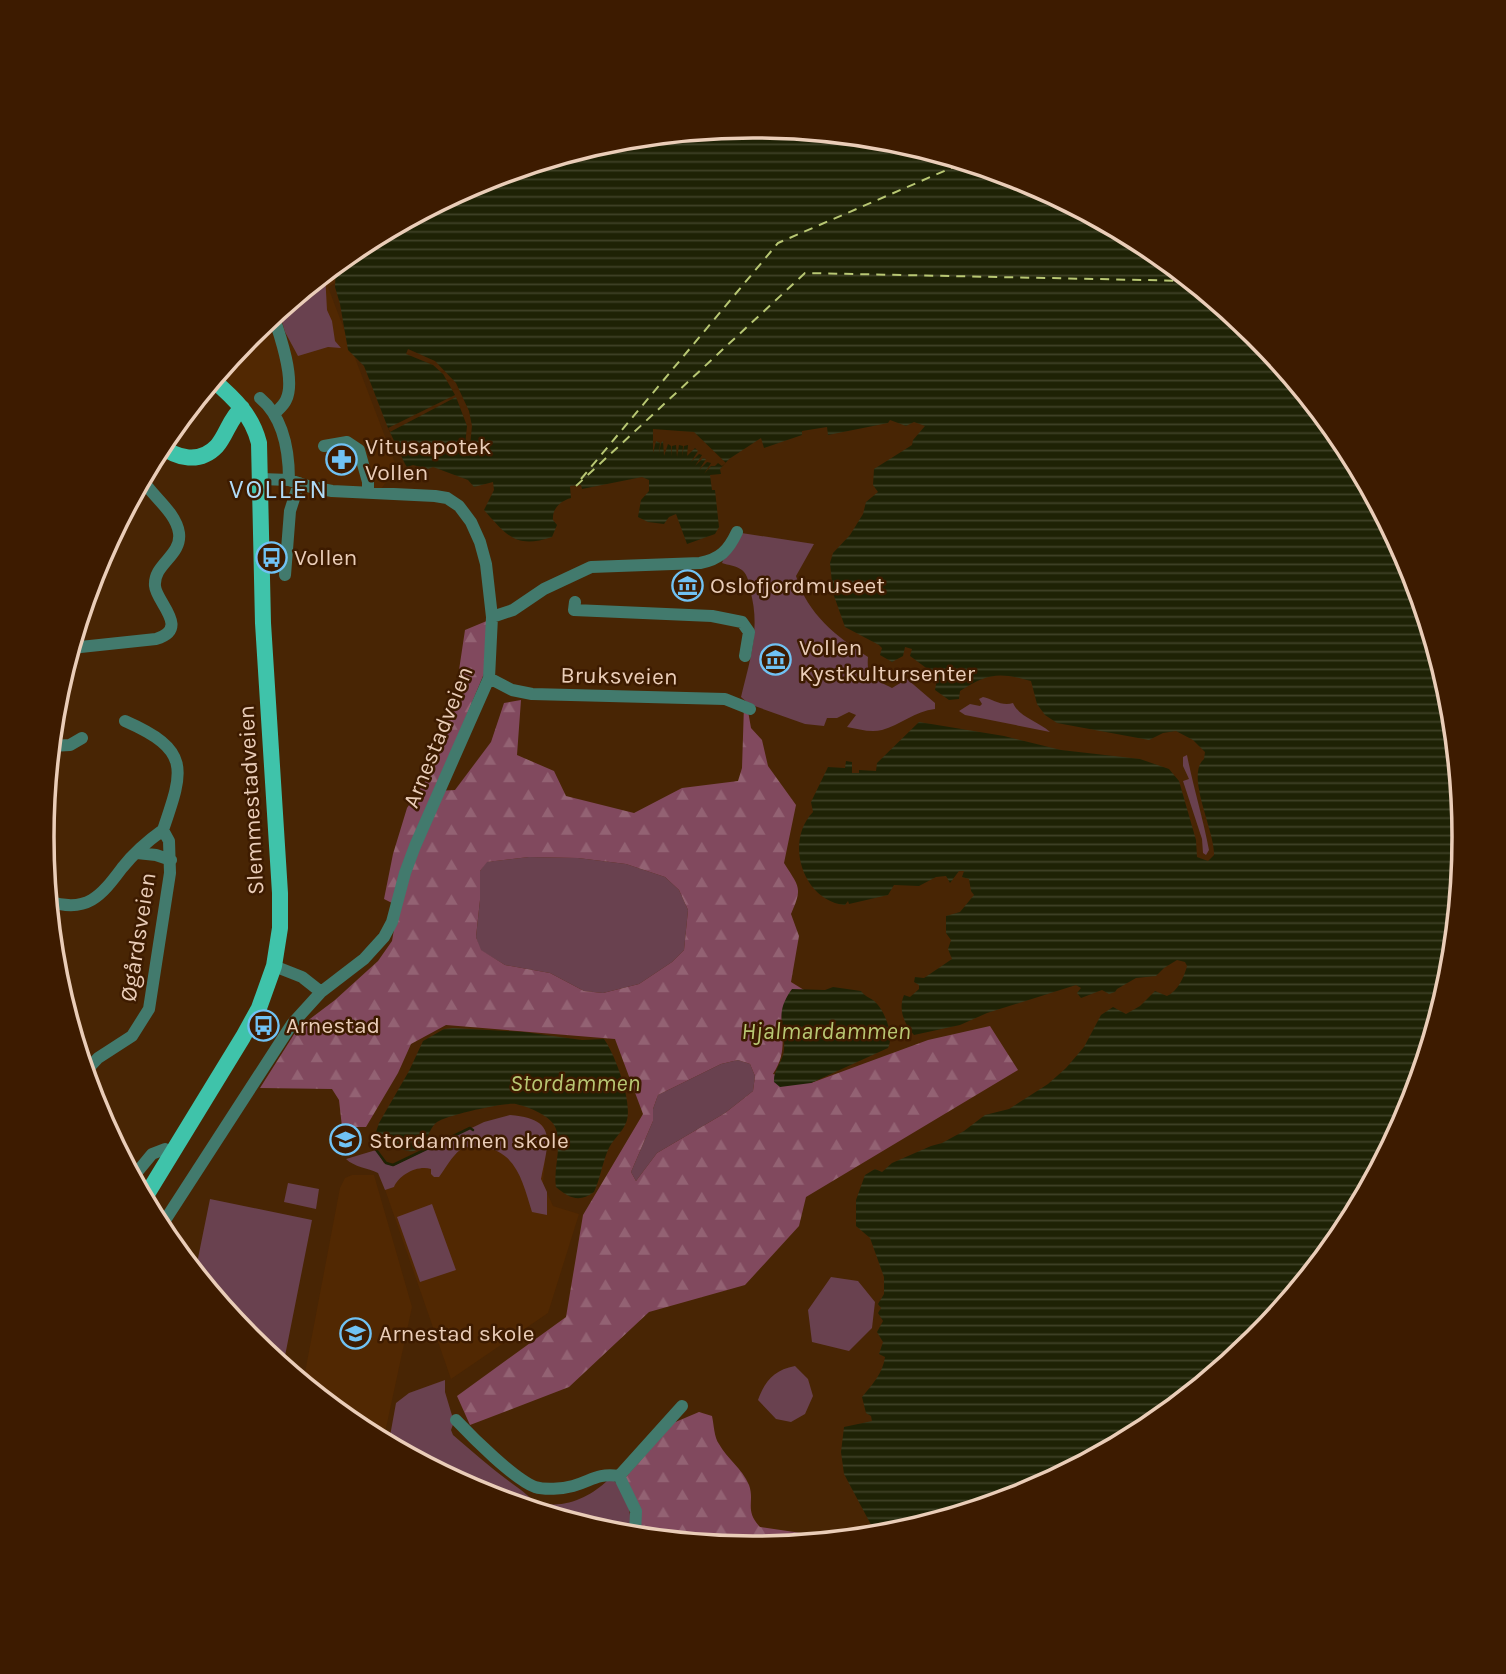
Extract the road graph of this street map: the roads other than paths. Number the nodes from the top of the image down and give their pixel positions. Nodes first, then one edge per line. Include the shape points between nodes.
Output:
1 (277, 327) edge
2 (220, 386) edge
3 (260, 398) dead end
4 (242, 408) junction
5 (275, 413) junction
6 (324, 446) dead end
7 (171, 451) edge
8 (261, 479) junction
9 (294, 482) junction
10 (149, 487) edge
11 (368, 492) junction
12 (737, 532) dead end
13 (285, 575) dead end
14 (575, 602) dead end
15 (492, 617) junction
16 (81, 647) edge
17 (745, 656) dead end
18 (489, 678) junction
19 (750, 709) dead end
20 (125, 721) dead end
21 (82, 738) dead end
22 (60, 746) edge
23 (163, 830) junction
24 (137, 853) junction
25 (171, 862) junction
26 (58, 903) edge
27 (274, 966) junction
28 (321, 992) junction
29 (92, 1065) edge
30 (173, 1154) junction
31 (139, 1170) edge
32 (150, 1189) edge
33 (167, 1217) edge
34 (682, 1406) dead end
35 (456, 1420) dead end
36 (619, 1476) junction
37 (635, 1525) edge

1 - 5 street via 289,381 286,401
2 - 4 main road, Slemmestadveien
3 - 5 street
4 - 7 main road via 217,446 206,454 192,458
4 - 8 main road, Slemmestadveien via 254,426
5 - 9 street
6 - 11 street via 347,442 359,450
8 - 9 street, Arnestadveien
8 - 27 main road, Slemmestadveien via 263,623 280,893
9 - 11 street, Arnestadveien via 318,489
9 - 13 street
10 - 16 street via 173,518 179,534 176,549 155,579 156,594 170,614 169,631 156,639
11 - 15 street, Arnestadveien via 442,497 460,506 480,542
12 - 15 street via 723,555 700,564 591,567
14 - 17 street via 575,610 712,616 743,622 749,632
15 - 18 street, Arnestadveien
18 - 19 street, Bruksveien via 532,694 725,699
18 - 28 street, Arnestadveien via 415,846 384,937 364,960
20 - 23 street via 157,737 176,761 177,788
21 - 22 street
23 - 24 street
23 - 25 street
24 - 25 street
24 - 26 street via 103,894 90,901
25 - 29 street, Øgårdsveien via 147,1014 132,1036
27 - 28 street via 302,977
27 - 30 main road, Slemmestadveien via 252,1021
28 - 33 street, Arnestadveien via 284,1035
30 - 31 street via 165,1149 156,1152
30 - 32 main road, Slemmestadveien
34 - 36 street
35 - 36 street via 531,1486 554,1489 601,1474
36 - 37 street via 636,1511

